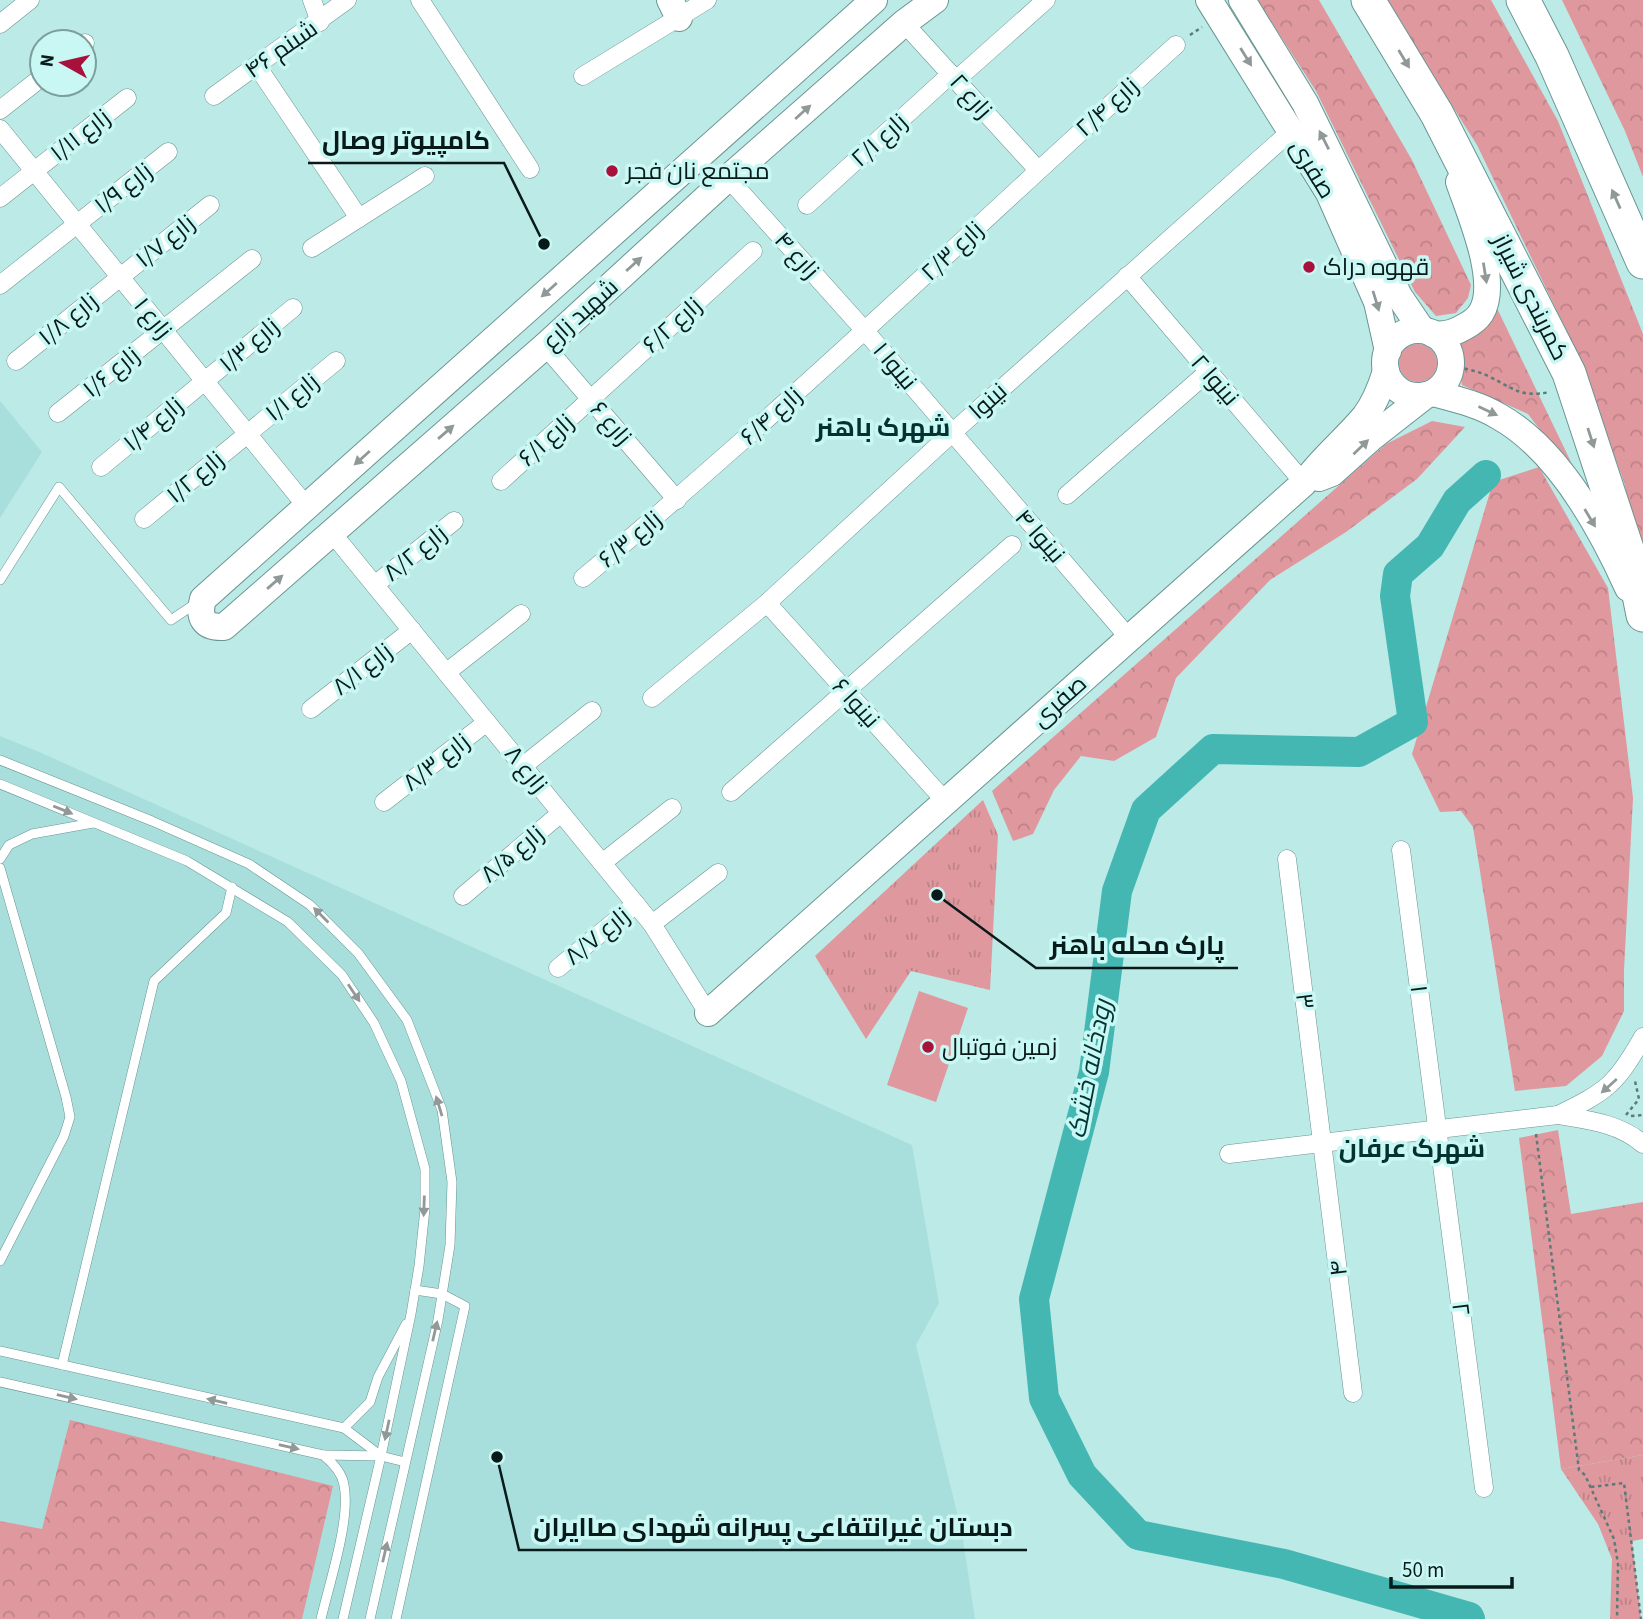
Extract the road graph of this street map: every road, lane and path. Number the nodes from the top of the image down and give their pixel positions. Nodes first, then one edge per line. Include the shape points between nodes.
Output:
1 (30, 0) edge
2 (312, 0) edge
3 (347, 0) edge
4 (421, 0) edge
5 (707, 0) edge
6 (874, 0) edge
7 (935, 0) edge
8 (1046, 0) edge
9 (1242, 0) edge
10 (1368, 0) edge
11 (1523, 0) edge
12 (1214, 7) edge
13 (674, 9) edge
14 (320, 22) junction
15 (904, 23) junction
16 (0, 24) edge
17 (1176, 45) joint
18 (257, 66) junction
19 (583, 76) dead end
20 (953, 77) junction
21 (28, 88) edge
22 (214, 96) dead end
23 (127, 98) dead end
24 (0, 110) edge
25 (1437, 114) junction
26 (0, 130) edge
27 (1291, 131) junction
28 (168, 152) dead end
29 (530, 169) dead end
30 (1038, 170) junction
31 (34, 171) junction
32 (425, 176) dead end
33 (728, 178) junction
34 (0, 198) edge
35 (210, 205) dead end
36 (807, 205) dead end
37 (359, 218) junction
38 (77, 224) junction
39 (312, 248) dead end
40 (753, 251) dead end
41 (252, 259) dead end
42 (1643, 262) edge
43 (1127, 276) junction
44 (120, 277) junction
45 (0, 285) edge
46 (293, 308) dead end
47 (163, 330) junction
48 (866, 332) junction
49 (1428, 332) junction
50 (545, 346) junction
51 (16, 361) dead end
52 (336, 361) dead end
53 (1387, 361) junction
54 (1451, 365) junction
55 (1208, 372) junction
56 (205, 381) junction
57 (1553, 391) dead end
58 (1430, 394) junction
59 (590, 399) junction
60 (58, 413) dead end
61 (952, 433) junction
62 (247, 434) junction
63 (101, 467) dead end
64 (501, 481) dead end
65 (1304, 483) junction
66 (1067, 495) dead end
67 (677, 500) junction
68 (307, 507) junction
69 (144, 519) dead end
70 (454, 521) dead end
71 (332, 533) junction
72 (1012, 545) dead end
73 (583, 578) dead end
74 (0, 580) edge
75 (376, 584) junction
76 (202, 599) junction
77 (767, 603) junction
78 (521, 614) dead end
79 (1643, 615) edge
80 (1643, 622) edge
81 (412, 629) junction
82 (1129, 638) junction
83 (447, 672) junction
84 (846, 691) junction
85 (652, 698) dead end
86 (312, 709) dead end
87 (592, 711) dead end
88 (487, 722) junction
89 (0, 760) edge
90 (523, 766) junction
91 (0, 784) edge
92 (731, 792) dead end
93 (384, 802) dead end
94 (946, 802) junction
95 (672, 808) dead end
96 (561, 813) junction
97 (95, 823) junction
98 (1401, 850) dead end
99 (0, 859) edge
100 (1287, 859) dead end
101 (602, 863) junction
102 (0, 868) edge
103 (718, 873) dead end
104 (232, 887) junction
105 (463, 896) dead end
106 (636, 904) junction
107 (652, 924) junction
108 (558, 968) dead end
109 (708, 1013) joint
110 (1643, 1037) edge
111 (1639, 1099) dead end
112 (1558, 1115) junction
113 (1643, 1115) edge
114 (1534, 1118) junction
115 (1437, 1129) junction
116 (1322, 1143) junction
117 (1643, 1143) edge
118 (1229, 1154) dead end
119 (0, 1261) edge
120 (415, 1290) junction
121 (442, 1294) junction
122 (411, 1314) junction
123 (0, 1351) edge
124 (62, 1365) junction
125 (0, 1382) edge
126 (1353, 1393) dead end
127 (344, 1428) junction
128 (323, 1455) junction
129 (382, 1456) junction
130 (405, 1462) junction
131 (1591, 1487) junction
132 (1484, 1488) dead end
133 (321, 1619) edge
134 (343, 1619) edge
135 (370, 1619) edge
136 (396, 1619) edge
137 (1617, 1619) edge
138 (1642, 1619) edge

1 - 16 street
2 - 14 street
3 - 14 street, ۴۶ شبنم
4 - 29 street
5 - 13 street
6 -> 68 street, شهید زارع
7 - 15 street, شهید زارع
8 - 20 street, ۲/۱ زارع
49 -> 9 street via 1399,296 1306,103
10 -> 25 highway, کمربندی شیراز
42 -> 11 highway
12 - 17 path
12 -> 27 street, صفری
13 - 19 street
14 - 18 street, ۴۶ شبنم
15 - 20 street, ۲ زارع
33 -> 15 street, شهید زارع
17 - 30 street, ۲/۴ زارع
18 - 22 street, ۴۶ شبنم
18 - 37 street
20 - 30 street, ۲ زارع
20 - 36 street, ۲/۱ زارع
21 - 24 street
23 - 31 street, ۱/۱۱ زارع
25 -> 49 street via 1477,237 1487,291 1480,315 1469,324 1442,335
25 -> 79 highway, کمربندی شیراز via 1569,373 1634,570
26 - 31 street, ۱ زارع
27 - 43 street, نینوا
27 -> 53 street, صفری via 1329,193 1362,263 1377,302
28 - 38 street, ۱/۹ زارع
30 - 48 street, ۲/۳ زارع
31 - 34 street, ۱/۱۱ زارع
31 - 38 street, ۱ زارع
32 - 37 street
33 - 48 street, ۴ زارع
50 -> 33 street, شهید زارع
35 - 44 street, ۱/۷ زارع
37 - 39 street
38 - 44 street, ۱ زارع
38 - 45 street, ۱/۹ زارع
40 - 59 street, ۶/۲ زارع
41 - 47 street, ۱/۶ زارع
43 - 55 street, ۲ نینوا
43 - 61 street, نینوا
44 - 47 street, ۱ زارع
44 - 51 street, ۱/۸ زارع
46 - 56 street, ۱/۳ زارع
47 - 56 street, ۱ زارع
47 - 60 street, ۱/۶ زارع
48 - 61 street, ۱ نینوا
48 - 67 street, ۶/۴ زارع
49 - 53 street via 1402,335
49 - 54 street via 1448,348
50 - 59 street, ۶ زارع
71 -> 50 street, شهید زارع
52 - 62 street, ۱/۱ زارع
53 - 58 street via 1397,388 1406,394
53 - 65 street, صفری via 1373,404
54 - 57 path via 1486,375 1516,392
54 - 58 street via 1448,378
55 - 65 street, ۲ نینوا
55 - 66 street
56 - 62 street, ۱ زارع
56 - 63 street, ۱/۴ زارع
65 -> 58 street via 1332,472
58 -> 80 street via 1473,404 1498,416 1544,452 1596,527
59 - 64 street, ۶/۱ زارع
59 - 67 street, ۶ زارع
61 - 77 street, نینوا
61 - 82 street, ۴ نینوا
62 - 68 street, ۱ زارع
62 - 69 street, ۱/۲ زارع
65 - 82 street, صفری
67 - 73 street, ۶/۳ زارع
68 - 76 street, شهید زارع
70 - 75 street, ۸/۲ زارع
71 - 75 street, ۸ زارع
76 -> 71 street, شهید زارع via 199,611 204,621 214,628 224,627
72 - 84 street
74 - 76 lane via 59,486 171,620
75 - 81 street, ۸ زارع
77 - 84 street, ۶ نینوا
77 - 85 street, نینوا
78 - 83 street
81 - 83 street, ۸ زارع
81 - 86 street, ۸/۱ زارع
82 - 94 street, صفری
83 - 88 street, ۸ زارع
84 - 92 street
84 - 94 street, ۶ نینوا
87 - 90 street
88 - 90 street, ۸ زارع
88 - 93 street, ۸/۳ زارع
121 -> 89 lane via 450,1245 452,1182 442,1110 407,1020 358,953 310,905 249,864
90 - 96 street, ۸ زارع
91 -> 97 lane
94 - 109 street, صفری
95 - 101 street
96 - 101 street, ۸ زارع
96 - 105 street, ۸/۵ زارع
97 - 99 lane via 32,834 9,845
97 - 104 lane via 187,861
98 - 115 street, ۱
100 - 116 street, ۳
101 - 106 street, ۸ زارع
102 - 119 lane via 70,1117
103 - 107 street
104 -> 120 lane via 288,922 342,975 374,1023 401,1081 425,1170
104 - 124 lane via 226,913 154,981
106 - 107 street, ۸ زارع
106 - 108 street, ۸/۷ زارع
107 - 109 street, ۸ زارع
110 -> 112 street via 1617,1079 1597,1096
111 - 113 path via 1625,1117
112 - 114 street
112 - 117 street via 1606,1123
114 - 115 street
114 - 131 path via 1579,1470
115 - 116 street
115 - 132 street, ۲
116 - 118 street
116 - 126 street, ۴
120 - 121 lane
120 - 122 lane
130 -> 121 lane
121 - 136 lane via 465,1306
122 - 127 lane via 370,1402
122 -> 129 lane
123 - 124 lane
127 -> 124 lane
125 -> 128 lane
127 - 129 lane
128 - 129 lane
128 - 133 lane via 336,1466 344,1484 345,1510
129 - 130 lane
129 - 134 lane
135 -> 130 lane
131 - 137 path via 1615,1539
131 - 138 path via 1624,1483

